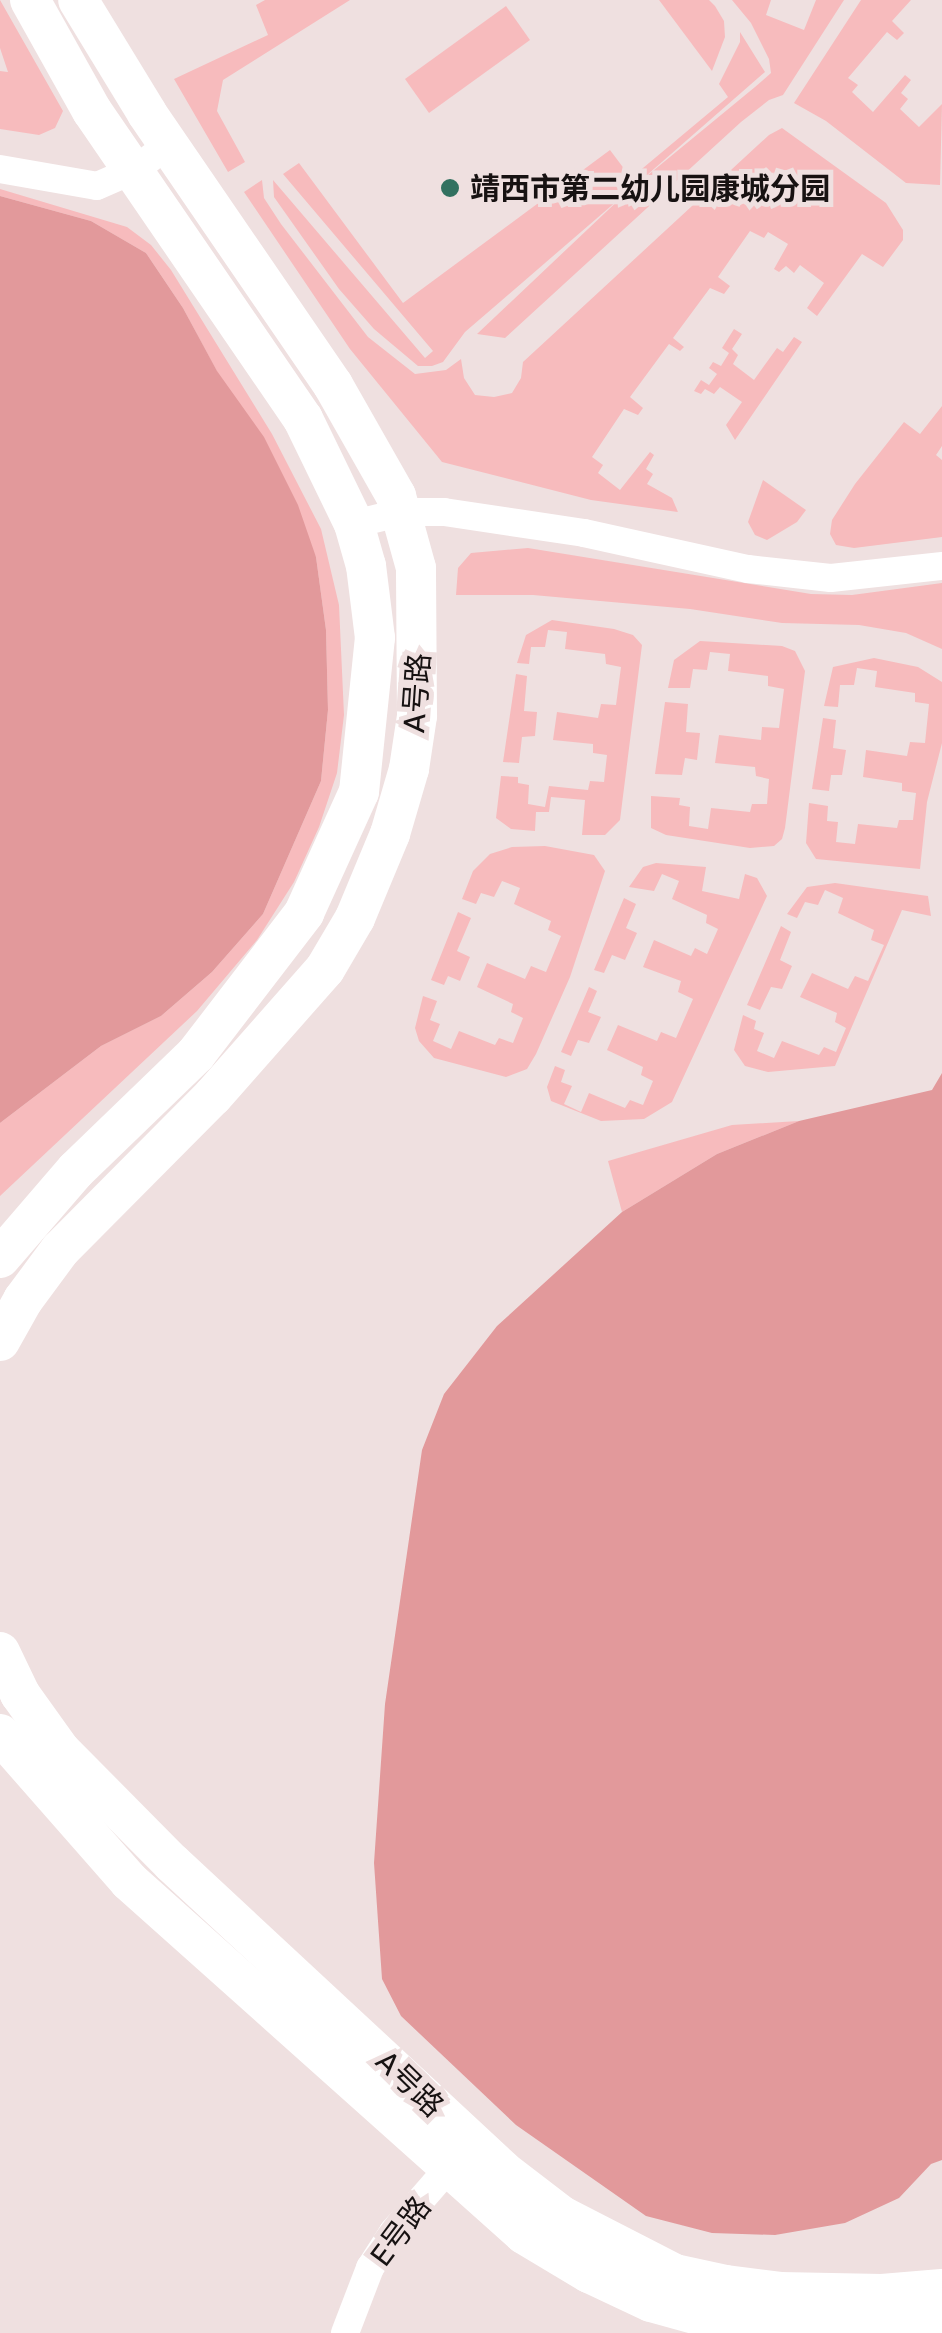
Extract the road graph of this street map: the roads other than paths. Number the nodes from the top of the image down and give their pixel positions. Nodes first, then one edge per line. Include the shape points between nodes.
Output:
1 (30, 0) edge
2 (78, 0) edge
3 (168, 145) junction
4 (0, 168) edge
5 (136, 169) junction
6 (403, 512) junction
7 (354, 524) junction
8 (942, 566) edge
9 (0, 1258) edge
10 (0, 1341) edge
11 (0, 1652) edge
12 (0, 1734) edge
13 (462, 2154) junction
14 (923, 2314) edge
15 (344, 2333) edge

1 - 5 street, A号路 via 92,110
2 - 3 street, A号路
3 - 5 street
3 - 6 street, A号路 via 333,385
4 - 5 street via 97,186
5 - 7 street, A号路 via 303,419
6 - 7 street
6 - 8 street via 522,522 831,578
6 - 10 street, A号路 via 418,588 417,716 399,809 354,918 325,969 252,1054 60,1250
7 - 9 street, A号路 via 375,638 373,688 359,792 327,870 278,952 196,1054 76,1170
11 - 13 street, A号路 via 60,1750
12 - 13 street, A号路 via 129,1881
13 - 14 street, A号路 via 502,2170 562,2216 675,2274
13 - 15 street, E号路 via 392,2232

